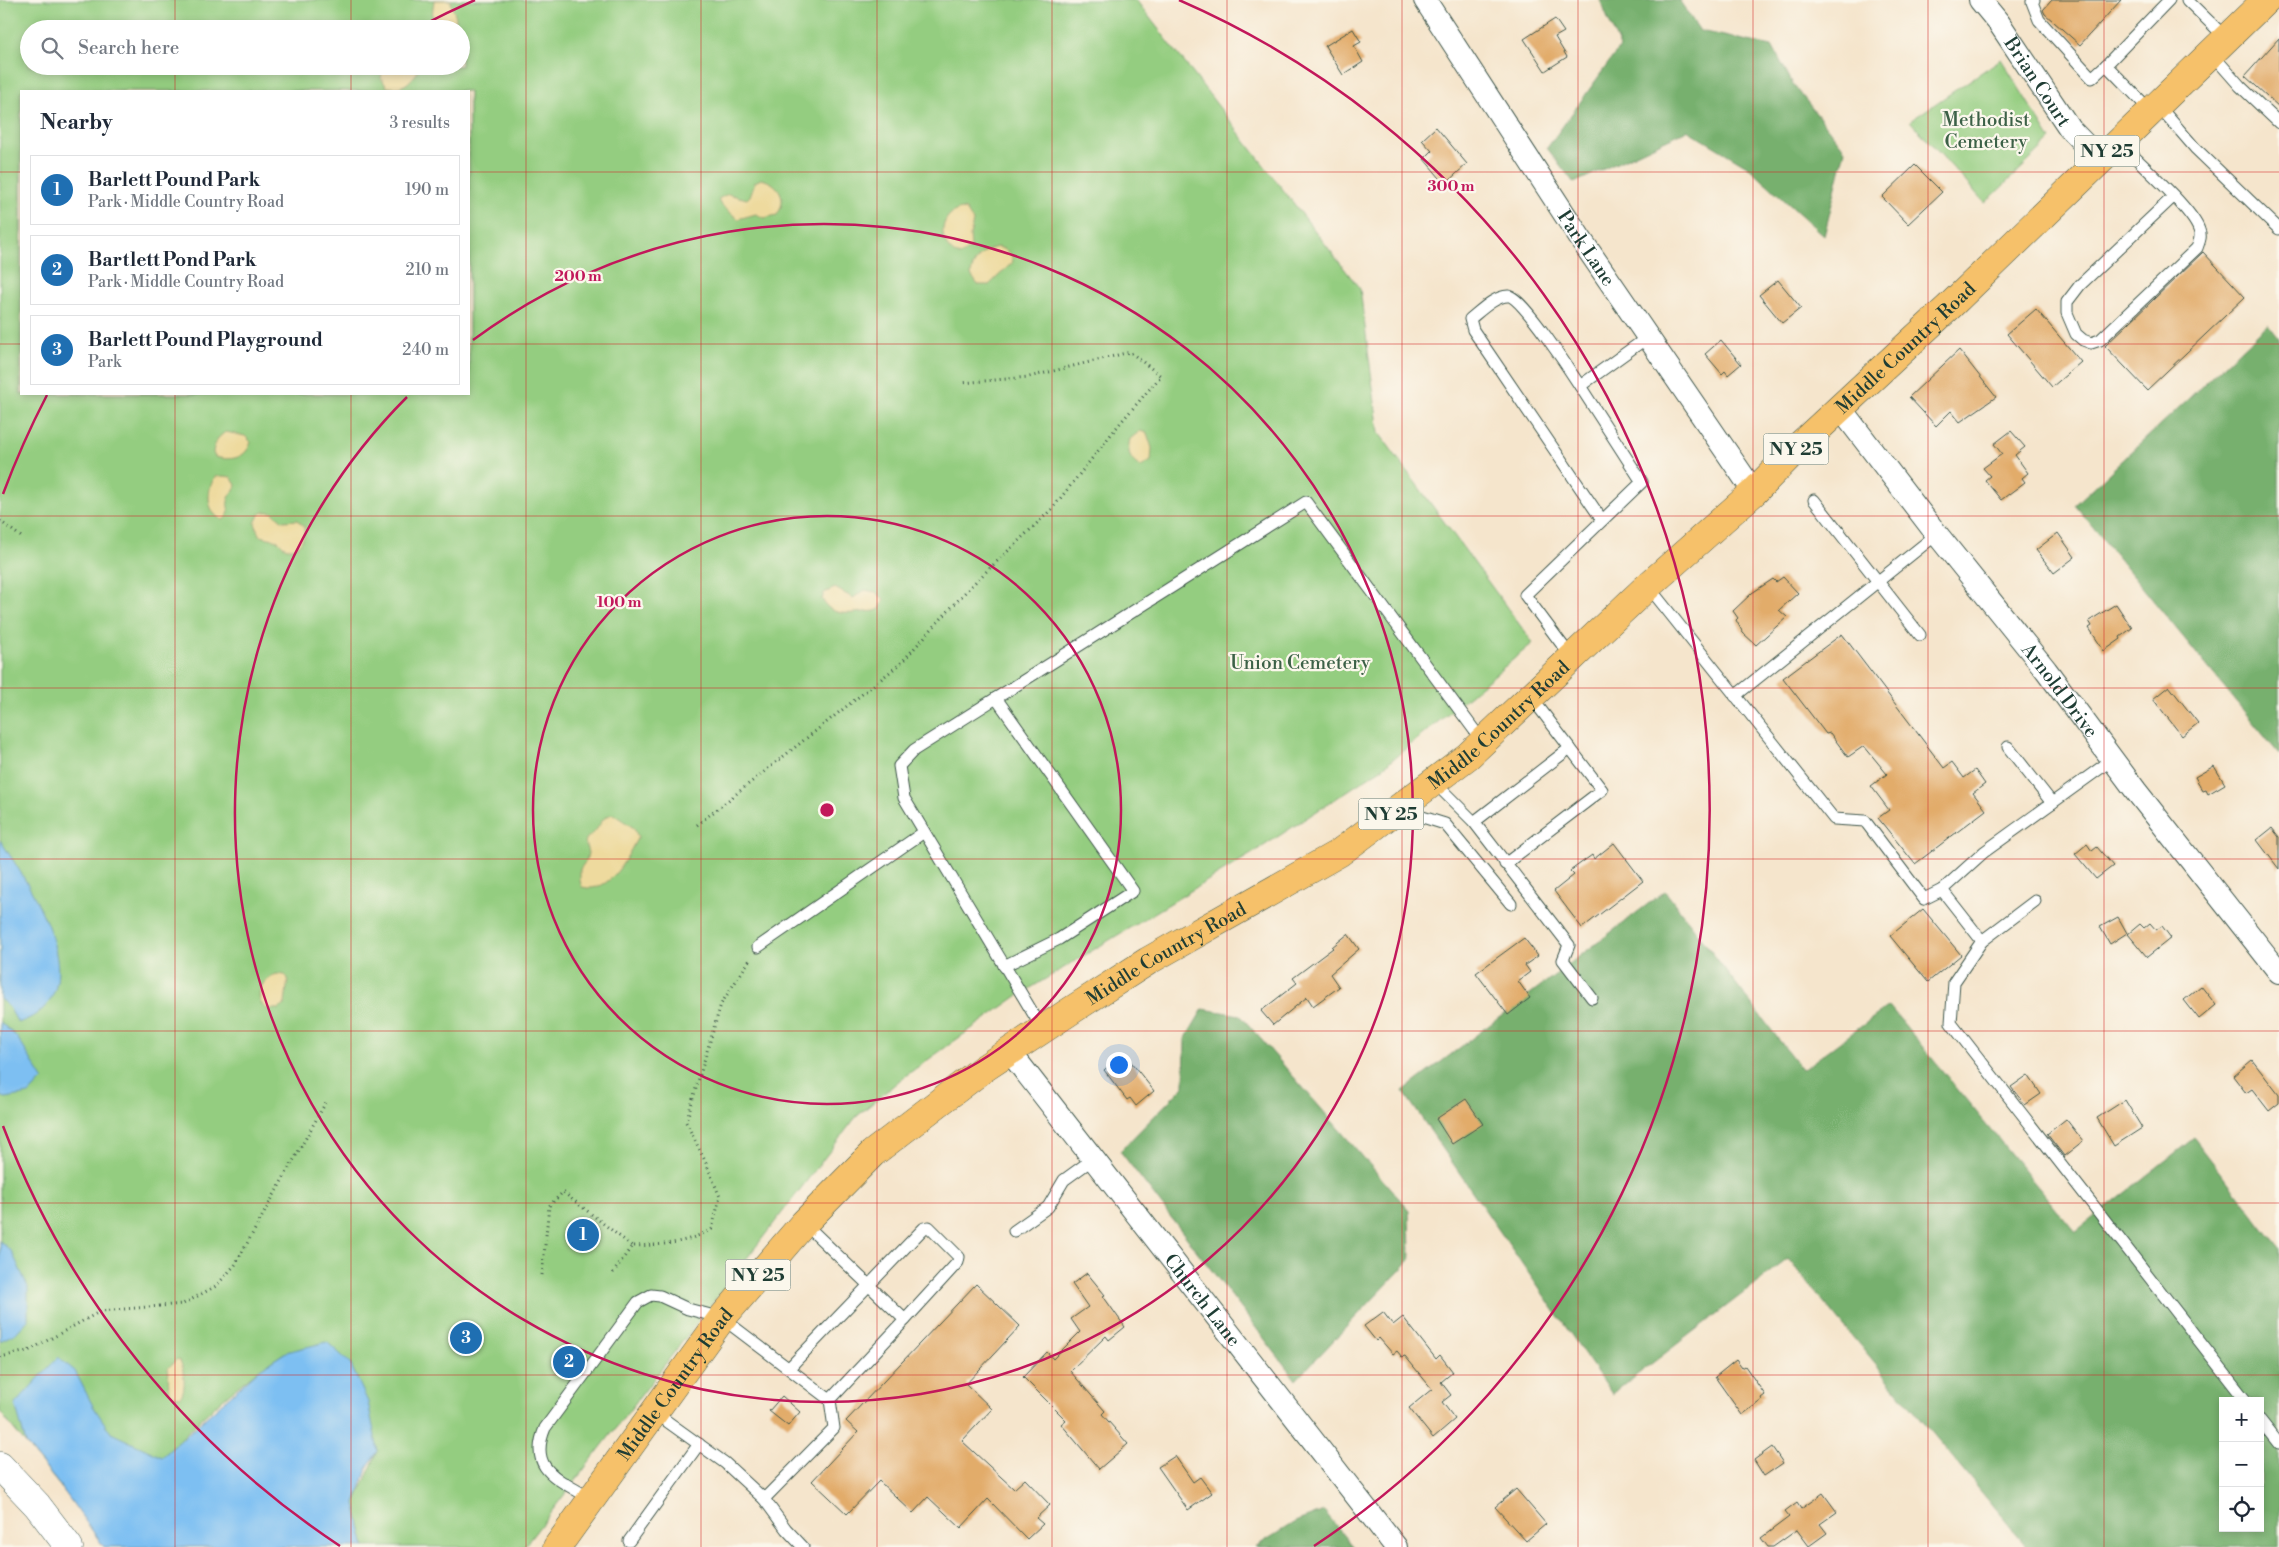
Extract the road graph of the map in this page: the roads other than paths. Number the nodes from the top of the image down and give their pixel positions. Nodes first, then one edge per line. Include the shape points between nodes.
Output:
1 (1425, 0) edge
2 (1980, 0) edge
3 (2034, 0) edge
4 (2169, 0) edge
5 (2187, 0) edge
6 (2270, 2) edge
7 (2218, 45) junction
8 (2106, 65) junction
9 (2153, 107) junction
10 (2279, 123) edge
11 (2108, 150) junction
12 (2173, 197) junction
13 (2279, 229) edge
14 (1648, 338) junction
15 (1580, 386) junction
16 (1840, 408) junction
17 (1754, 492) junction
18 (1814, 500) dead end
19 (1602, 520) junction
20 (1937, 534) junction
21 (1877, 582) junction
22 (1648, 586) junction
23 (1920, 635) dead end
24 (1572, 658) junction
25 (1735, 696) junction
26 (1531, 697) junction
27 (996, 698) junction
28 (1483, 742) junction
29 (2008, 747) dead end
30 (1570, 748) junction
31 (2113, 759) junction
32 (1434, 782) junction
33 (2052, 803) junction
34 (1398, 809) junction
35 (1474, 822) junction
36 (924, 832) junction
37 (1506, 864) junction
38 (1942, 890) junction
39 (2035, 901) dead end
40 (1511, 904) dead end
41 (1982, 941) junction
42 (758, 947) road end
43 (1004, 966) junction
44 (2279, 972) edge
45 (1592, 998) dead end
46 (1043, 1030) junction
47 (1010, 1052) junction
48 (1093, 1159) junction
49 (804, 1223) junction
50 (1014, 1231) dead end
51 (870, 1286) junction
52 (722, 1318) junction
53 (905, 1320) junction
54 (789, 1368) junction
55 (2243, 1397) edge
56 (830, 1400) junction
57 (654, 1412) junction
58 (2264, 1425) edge
59 (698, 1444) junction
60 (2279, 1444) edge
61 (0, 1466) edge
62 (764, 1499) junction
63 (591, 1500) junction
64 (567, 1541) edge
65 (629, 1541) dead end
66 (69, 1547) edge
67 (803, 1547) edge
68 (1396, 1547) edge

1 - 14 street, Park Lane
2 - 11 street, Brian Court via 2070,129
3 - 8 lane via 2039,20 2092,78
4 - 8 lane
5 - 7 lane
6 - 7 main road, Middle Country Road / NY 25
7 - 9 main road, Middle Country Road / NY 25
7 - 10 lane via 2240,86
8 - 9 lane
9 - 11 main road, Middle Country Road / NY 25
9 - 13 lane
11 - 12 lane
11 - 16 main road, Middle Country Road / NY 25 via 1958,298
12 - 12 lane via 2196,224 2200,240 2196,248 2100,340 2092,343 2083,340 2070,326 2067,302 2080,285
14 - 15 lane
14 - 17 street, Park Lane
15 - 19 lane via 1642,482
15 - 19 lane via 1514,296 1500,298 1470,319 1473,330
16 - 17 main road, Middle Country Road / NY 25
16 - 20 street, Arnold Drive
17 - 22 main road, Middle Country Road / NY 25
18 - 21 lane
19 - 24 lane via 1525,595
20 - 21 lane
20 - 31 street, Arnold Drive
21 - 23 lane
21 - 25 lane
22 - 24 main road, Middle Country Road / NY 25
22 - 25 lane
24 - 26 main road, Middle Country Road / NY 25
25 - 38 lane via 1834,819 1865,821 1924,899
26 - 28 main road, Middle Country Road / NY 25
26 - 30 lane
27 - 28 lane via 1306,502
27 - 36 lane via 914,750 899,766 904,798
27 - 43 lane via 1133,891 1059,939
28 - 32 main road, Middle Country Road / NY 25
29 - 33 lane
30 - 35 lane
30 - 37 lane via 1602,790
31 - 33 lane
31 - 44 street, Arnold Drive
32 - 34 main road, Middle Country Road / NY 25
32 - 35 lane
33 - 38 lane via 1984,852
34 - 40 lane via 1446,824
34 - 46 main road, Middle Country Road / NY 25 via 1339,853 1148,961
35 - 37 lane
36 - 42 lane
36 - 43 lane
37 - 45 lane via 1569,944 1563,960
38 - 41 lane
39 - 41 lane
41 - 55 lane via 1954,982 1951,1023
43 - 46 lane
46 - 47 main road, Middle Country Road / NY 25
47 - 48 street, Church Lane
47 - 49 main road, Middle Country Road / NY 25 via 873,1153
48 - 50 lane via 1064,1180 1048,1207
48 - 68 street, Church Lane
49 - 51 lane
49 - 52 main road, Middle Country Road / NY 25
51 - 53 lane
51 - 53 lane via 924,1228 929,1228 959,1256 958,1262
51 - 54 lane
52 - 54 lane
52 - 57 main road, Middle Country Road / NY 25
52 - 63 lane via 688,1310 660,1296 644,1298 545,1428 539,1450 541,1462 557,1478
53 - 56 lane
54 - 56 lane
56 - 62 lane via 834,1428
57 - 59 lane
57 - 63 main road, Middle Country Road / NY 25
58 - 60 lane
59 - 62 lane
59 - 65 lane
61 - 66 street via 37,1505
62 - 67 lane
63 - 64 main road, Middle Country Road / NY 25

